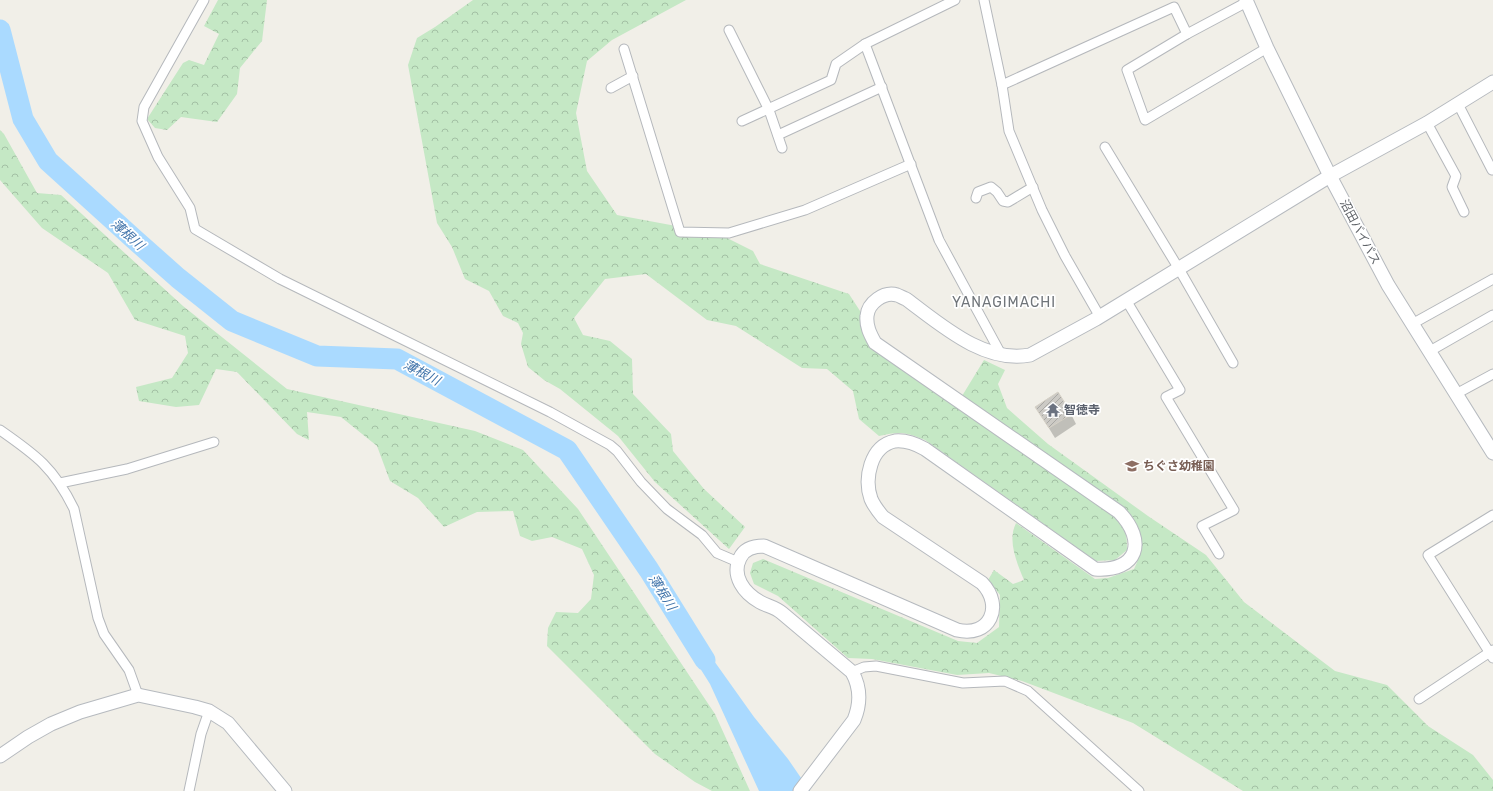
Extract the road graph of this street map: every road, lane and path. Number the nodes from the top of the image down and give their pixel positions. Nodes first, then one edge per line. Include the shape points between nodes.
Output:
1 (204, 0) edge
2 (955, 0) edge
3 (984, 0) edge
4 (1247, 1) edge
5 (729, 30) dead end
6 (1188, 34) junction
7 (865, 44) junction
8 (1267, 48) junction
9 (624, 49) dead end
10 (633, 76) junction
11 (1493, 82) edge
12 (1002, 85) junction
13 (882, 87) junction
14 (611, 88) dead end
15 (1458, 104) junction
16 (769, 110) junction
17 (742, 122) dead end
18 (1427, 122) junction
19 (778, 135) junction
20 (1105, 147) dead end
21 (782, 148) dead end
22 (911, 164) junction
23 (1492, 170) edge
24 (1330, 176) junction
25 (1033, 187) junction
26 (976, 198) dead end
27 (1464, 212) dead end
28 (1179, 269) junction
29 (1493, 279) edge
30 (1126, 300) junction
31 (1493, 315) edge
32 (1100, 317) junction
33 (1412, 324) junction
34 (1430, 351) junction
35 (1002, 356) junction
36 (1233, 363) dead end
37 (1493, 374) edge
38 (1456, 394) junction
39 (0, 430) edge
40 (214, 442) dead end
41 (1491, 445) edge
42 (60, 483) junction
43 (1493, 515) edge
44 (1218, 554) dead end
45 (738, 562) junction
46 (1492, 653) edge
47 (852, 672) junction
48 (138, 695) junction
49 (1419, 699) dead end
50 (209, 712) junction
51 (0, 756) edge
52 (189, 791) edge
53 (285, 791) edge
54 (800, 791) edge
55 (1139, 791) edge

1 - 45 street via 144,107 142,121 158,157 190,208 195,229 280,279 550,412 610,445 667,509 702,535 717,553
2 - 7 street
3 - 12 street
4 - 6 street
4 - 8 street, 沼田バイパス
5 - 16 street
6 - 8 street via 1128,70 1145,120
6 - 12 street via 1174,7
7 - 13 street
7 - 16 street via 836,64 831,80
8 - 24 street, 沼田バイパス
9 - 10 street
10 - 14 street
10 - 22 street via 680,232 729,233 798,212
11 - 15 street
12 - 25 street via 1009,131
13 - 19 street
13 - 22 street
15 - 18 street
15 - 23 street
16 - 17 street
16 - 19 street
18 - 24 street
18 - 27 street via 1456,176 1452,187
19 - 21 street
20 - 28 street
22 - 35 street via 939,240
24 - 28 street
24 - 33 street, 沼田バイパス via 1388,285
25 - 26 street via 1008,202 1003,201 991,187 978,192
25 - 32 street via 1065,256
28 - 30 street
28 - 36 street
29 - 33 street
30 - 32 street
30 - 44 street via 1180,390 1166,397 1234,510 1202,526
31 - 34 street
32 - 35 street via 1030,355
33 - 34 street, 沼田バイパス
34 - 38 street, 沼田バイパス
35 - 45 street via 956,336 897,295 887,295 870,306 867,325 875,343 1118,512 1134,533 1136,543 1128,562 1107,570 1095,569 925,449 915,444 895,441 885,445 871,463 871,499 884,517 988,589 993,609 985,625 966,632 957,630 764,546 745,551
37 - 38 street
38 - 41 street, 沼田バイパス
39 - 42 street via 33,452
40 - 42 street via 127,469
42 - 48 street via 74,509 98,618 104,634 129,670
43 - 46 street via 1428,555
45 - 47 street via 738,579 748,593 758,601 779,610
46 - 49 street
47 - 54 street via 860,692 857,712 848,729
47 - 55 street via 876,666 963,683 1005,681 1028,691
48 - 50 street
48 - 51 street via 80,712 51,724
50 - 52 street via 201,734
50 - 53 street via 228,723

